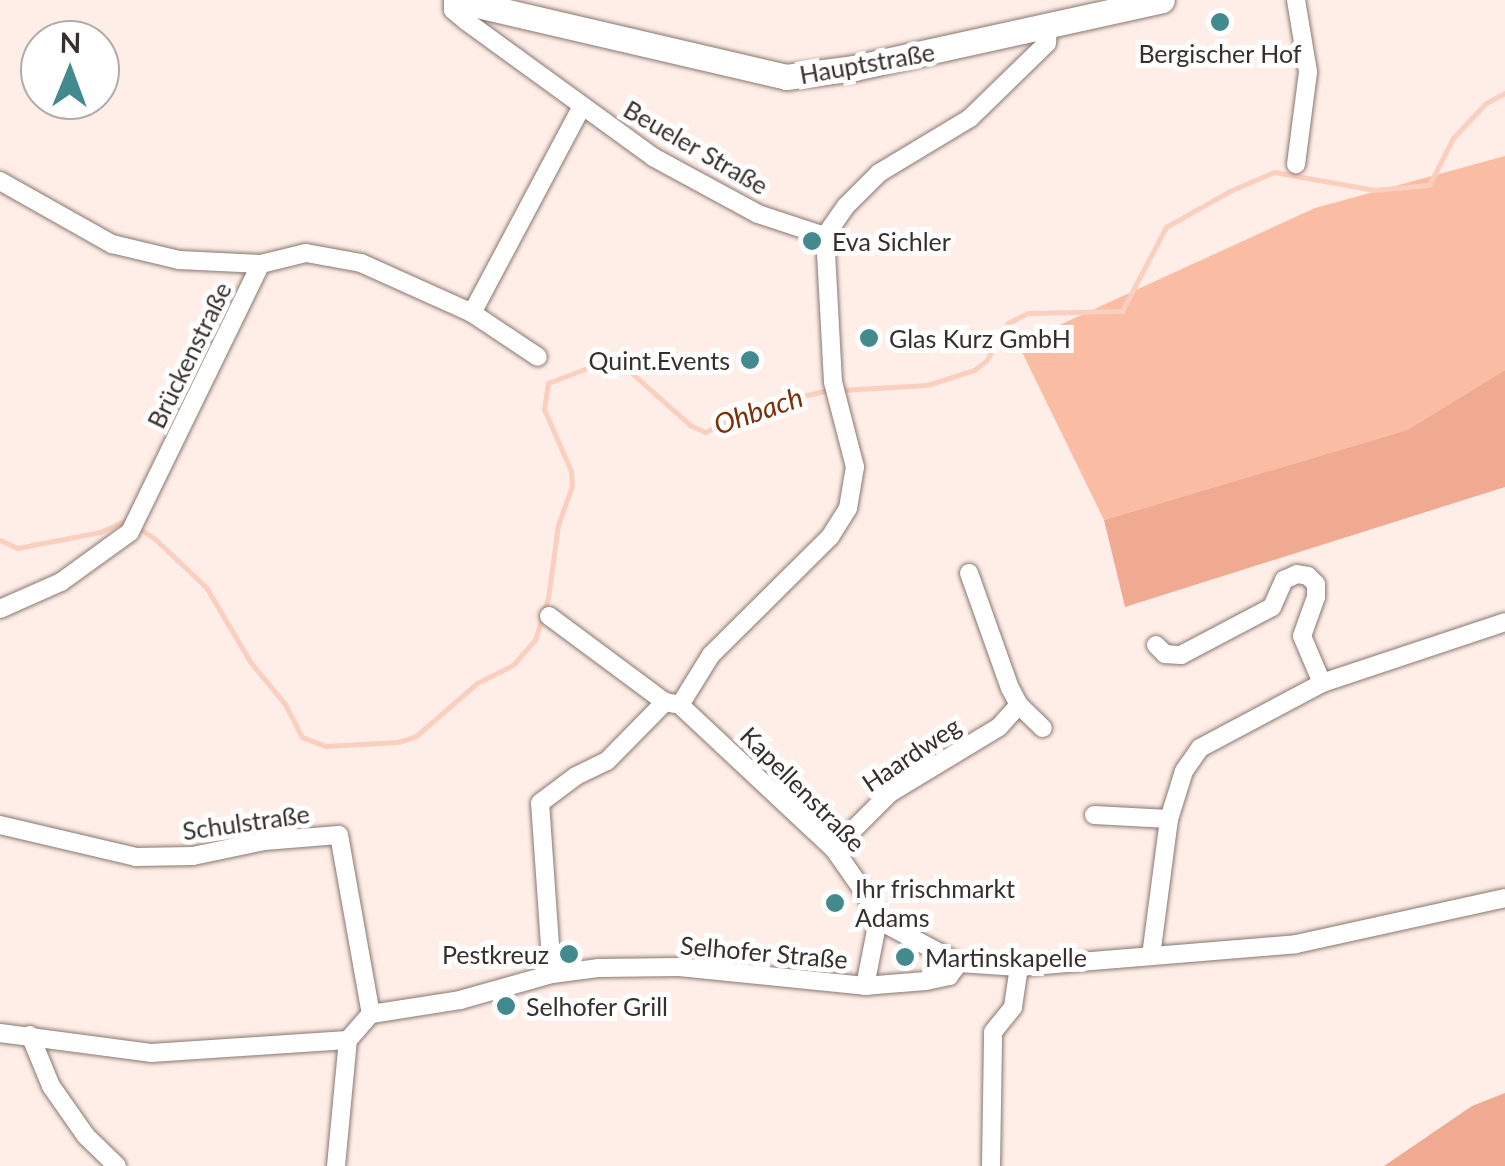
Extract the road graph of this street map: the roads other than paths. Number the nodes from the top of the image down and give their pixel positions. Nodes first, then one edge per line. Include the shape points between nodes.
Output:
1 (454, 0) edge
2 (1162, 0) edge
3 (1296, 0) edge
4 (1062, 16) edge
5 (582, 106) junction
6 (1296, 164) dead end
7 (0, 181) edge
8 (826, 236) junction
9 (261, 264) junction
10 (472, 313) junction
11 (538, 357) dead end
12 (969, 573) dead end
13 (0, 609) edge
14 (549, 616) dead end
15 (1505, 622) edge
16 (1156, 645) dead end
17 (1322, 684) junction
18 (672, 703) junction
19 (1019, 705) junction
20 (1043, 728) dead end
21 (1094, 816) dead end
22 (1169, 820) junction
23 (0, 825) edge
24 (834, 850) junction
25 (1505, 898) edge
26 (878, 920) junction
27 (1151, 956) junction
28 (959, 963) junction
29 (1019, 967) junction
30 (552, 974) junction
31 (865, 986) junction
32 (371, 1014) junction
33 (0, 1033) edge
34 (30, 1034) junction
35 (348, 1040) junction
36 (117, 1166) edge
37 (336, 1166) edge
38 (991, 1166) edge

1 - 4 main road, Hauptstraße via 786,78
1 - 5 street, Beueler Straße via 466,21
2 - 4 main road, Hauptstraße
3 - 6 street via 1308,72
4 - 8 street via 1047,42 970,118 879,174
5 - 8 street, Beueler Straße via 653,156 758,214
5 - 10 street
7 - 9 street via 112,244 179,260
8 - 18 street via 834,389 856,467 848,508 830,537
9 - 10 street, Brückenstraße via 306,253 362,263
9 - 13 street, Brückenstraße via 133,525 60,582
10 - 11 street, Brückenstraße
12 - 19 street
14 - 18 street
15 - 17 street
16 - 17 street via 1165,654 1181,655 1272,607 1284,580 1308,576 1316,597 1302,636
17 - 22 street via 1200,748 1184,771
18 - 24 street, Kapellenstraße
18 - 30 street via 606,761 540,803
19 - 20 street
19 - 24 street, Haardweg via 999,727 890,793
21 - 22 street
22 - 27 street
23 - 32 street, Schulstraße via 136,857 193,856 339,835
24 - 26 street, Kapellenstraße
25 - 27 street, Selhofer Straße via 1296,944
26 - 28 street, Kapellenstraße
26 - 31 street
27 - 29 street, Selhofer Straße
28 - 29 street, Selhofer Straße
28 - 31 street, Selhofer Straße via 948,976 926,982
29 - 38 street via 1013,1007 993,1032
30 - 31 street, Selhofer Straße via 680,967
30 - 32 street, Selhofer Straße via 486,995
32 - 35 street
33 - 34 street
34 - 35 street via 151,1053
34 - 36 street via 51,1086
35 - 37 street

